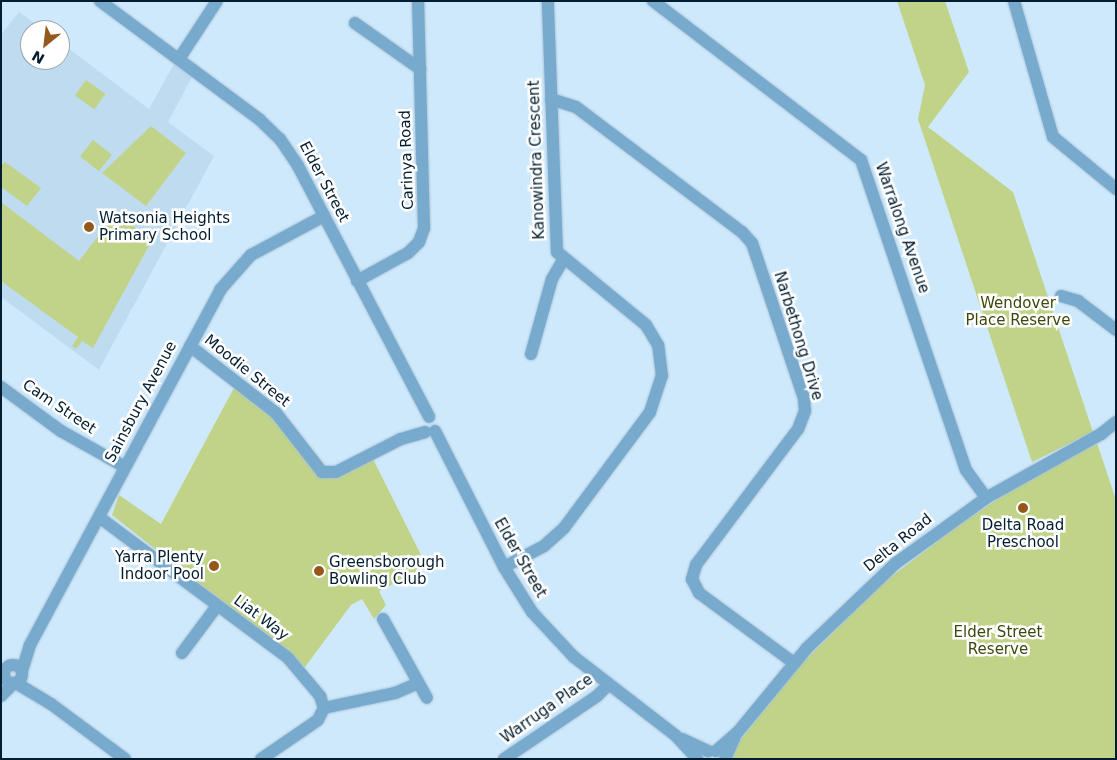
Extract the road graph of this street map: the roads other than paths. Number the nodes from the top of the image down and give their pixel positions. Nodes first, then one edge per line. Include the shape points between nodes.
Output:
1 (100, 1) edge
2 (217, 1) edge
3 (418, 1) edge
4 (548, 1) edge
5 (653, 1) edge
6 (1014, 1) edge
7 (354, 23) dead end
8 (179, 59) junction
9 (420, 69) junction
10 (551, 99) junction
11 (1116, 189) edge
12 (324, 216) junction
13 (563, 260) junction
14 (357, 281) junction
15 (1061, 296) dead end
16 (1116, 330) edge
17 (190, 346) junction
18 (531, 354) dead end
19 (1, 387) edge
20 (1116, 422) edge
21 (427, 426) junction
22 (125, 467) junction
23 (981, 501) junction
24 (99, 517) junction
25 (504, 567) junction
26 (217, 606) junction
27 (382, 617) dead end
28 (182, 653) dead end
29 (794, 663) junction
30 (10, 675) edge
31 (418, 683) junction
32 (608, 685) junction
33 (1, 696) edge
34 (427, 698) dead end
35 (324, 708) junction
36 (712, 756) edge
37 (125, 759) edge
38 (261, 759) edge
39 (504, 759) edge

1 - 8 street, Elder Street
2 - 8 street
3 - 9 street, Carinya Road
4 - 10 street, Kanowindra Crescent
5 - 23 street, Warralong Avenue via 861,160 966,470
6 - 11 street via 1053,137
7 - 9 street
8 - 12 street, Elder Street via 280,139
9 - 14 street, Carinya Road via 425,220 422,235 408,254
10 - 13 street, Kanowindra Crescent via 556,239 557,252
10 - 29 street, Narbethong Drive via 576,107 742,232 752,243 804,398 805,411 798,429 696,566 692,579 699,593
12 - 14 street, Elder Street
12 - 17 street, Sainsbury Avenue via 267,245 244,262 220,290
13 - 18 street via 552,279
13 - 25 street via 646,325 661,356 661,387 645,418 556,537
14 - 21 street, Elder Street via 413,391
15 - 16 street via 1078,301
17 - 21 street, Moodie Street via 267,405 322,472 336,472
17 - 22 street, Sainsbury Avenue
19 - 22 street, Cam Street via 67,435
20 - 23 street, Delta Road via 1101,434
21 - 25 street, Elder Street
22 - 24 street, Sainsbury Avenue
23 - 29 street, Delta Road via 896,563 841,613
24 - 26 street, Liat Way
24 - 30 street, Sainsbury Avenue via 30,645
25 - 32 street, Elder Street via 520,595 550,632
26 - 28 street
26 - 35 street, Liat Way via 300,669 320,696
27 - 31 street
29 - 36 street, Delta Road via 737,733
30 - 33 street, Sainsbury Avenue
30 - 37 street
31 - 34 street
31 - 35 street via 395,693
32 - 36 street, Elder Street via 675,735
32 - 39 street, Warruga Place via 590,701
35 - 38 street via 315,722

